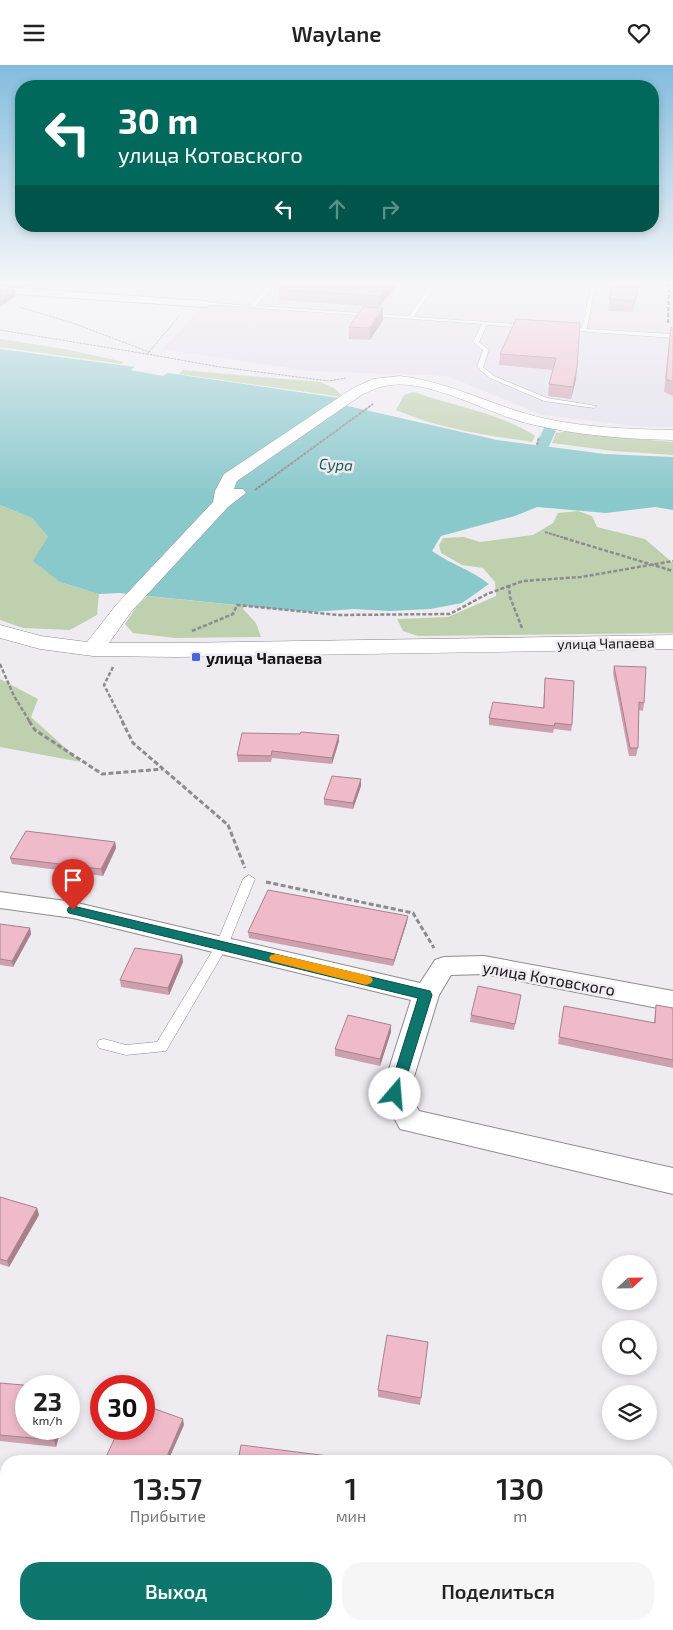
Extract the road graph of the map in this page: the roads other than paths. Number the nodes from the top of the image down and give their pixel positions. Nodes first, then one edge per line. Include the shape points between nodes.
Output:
1 (485, 354) edge
2 (594, 406) dead end
3 (673, 435) edge
4 (261, 481) road end
5 (222, 503) junction
6 (0, 631) edge
7 (673, 643) edge
8 (93, 649) junction
9 (249, 879) road end
10 (0, 900) edge
11 (222, 945) junction
12 (426, 995) junction
13 (673, 1001) edge
14 (104, 1044) dead end
15 (673, 1181) edge

1 - 2 lane via 480,367 492,377 546,400
3 - 5 main road via 592,429 534,420 432,386 398,385 367,394 230,478
4 - 5 main road
5 - 8 main road via 124,608
6 - 8 main road, улица Чапаева via 40,642
7 - 8 main road, улица Чапаева
9 - 11 lane
10 - 11 street via 73,910
11 - 12 street
11 - 14 lane via 161,1047 126,1050
12 - 13 street, улица Котовского via 444,966 484,965
12 - 15 street via 395,1094 410,1121

